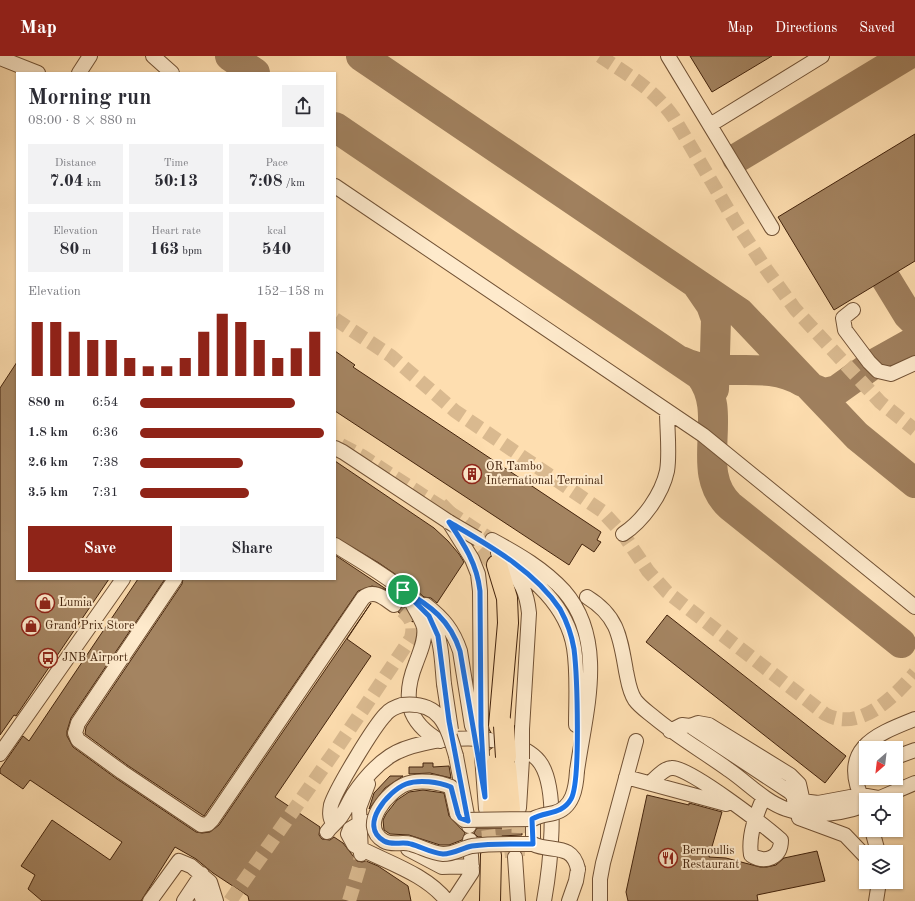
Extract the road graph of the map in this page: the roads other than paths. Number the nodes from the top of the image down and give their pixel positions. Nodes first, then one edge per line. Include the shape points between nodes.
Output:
1 (90, 56) edge
2 (153, 56) edge
3 (668, 56) edge
4 (822, 56) edge
5 (0, 58) edge
6 (35, 72) edge
7 (80, 72) edge
8 (171, 72) edge
9 (710, 125) junction
10 (336, 187) edge
11 (772, 228) dead end
12 (853, 310) dead end
13 (915, 363) edge
14 (668, 411) junction
15 (336, 449) edge
16 (449, 522) junction
17 (623, 534) dead end
18 (478, 539) junction
19 (492, 540) tunnel mouth
20 (336, 546) edge
21 (497, 565) tunnel mouth
22 (123, 580) edge
23 (174, 580) edge
24 (400, 588) junction
25 (587, 597) dead end
26 (394, 605) tunnel mouth
27 (915, 606) edge
28 (915, 718) edge
29 (496, 727) junction
30 (670, 731) junction
31 (440, 741) junction
32 (636, 741) dead end
33 (915, 750) edge
34 (0, 754) edge
35 (903, 754) edge
36 (456, 756) junction
37 (497, 757) junction
38 (386, 759) junction
39 (577, 771) junction
40 (626, 777) junction
41 (746, 782) junction
42 (650, 783) junction
43 (915, 783) edge
44 (865, 793) edge
45 (899, 793) edge
46 (764, 797) junction
47 (801, 802) junction
48 (859, 802) edge
49 (859, 805) edge
50 (499, 806) joint
51 (741, 808) junction
52 (786, 809) junction
53 (532, 819) junction
54 (470, 833) junction
55 (533, 844) junction
56 (408, 849) dead end
57 (859, 850) edge
58 (491, 855) dead end
59 (516, 856) tunnel mouth
60 (472, 866) junction
61 (878, 889) edge
62 (193, 892) edge
63 (150, 901) edge
64 (203, 901) edge
65 (216, 901) edge
66 (447, 901) edge
67 (453, 901) edge
68 (490, 901) edge
69 (518, 901) edge
70 (544, 901) edge
71 (569, 901) edge
72 (600, 901) edge
73 (876, 901) edge

1 - 7 street
2 - 8 street
3 - 9 street
4 - 9 street
5 - 6 street
9 - 11 street
10 - 14 street
12 - 13 street via 843,318 843,327 874,368 882,373 891,374
14 - 17 street via 667,470 663,484 634,527
14 - 27 street via 703,435
15 - 16 street
16 - 18 street, bridge
16 - 29 street via 463,542 478,574 480,664
18 - 29 street via 518,577 527,597 529,613 526,663
18 - 39 street via 530,577 556,605 564,619 574,647
19 - 39 street via 537,567 559,586 580,616 588,640 591,661
20 - 24 street
21 - 29 highway via 504,587 507,610 502,698
22 - 34 street
23 - 26 street via 78,722 76,735 78,740 122,772 201,825 209,823 217,812 364,598 374,593
24 - 29 street via 438,614 452,630
24 - 31 street via 424,627 423,645 408,690 411,710 423,730
24 - 36 street, bridge via 429,616 438,636
25 - 30 street via 604,609 614,623 635,700
28 - 44 street via 891,728 865,744 857,754 856,773
29 - 37 highway, bridge
29 - 37 street
30 - 41 street
30 - 47 street via 682,725 690,726 790,792
31 - 38 street via 410,747
31 - 70 street via 482,739 503,742 534,755 542,765 548,778 551,795 551,857
32 - 40 street
33 - 35 street
36 - 38 street, bridge via 447,728 438,715 424,706 402,705 390,710 377,724 345,778 331,807 330,827 338,820 366,777
36 - 54 street
37 - 50 highway
37 - 50 street
38 - 66 street via 373,774 359,808 365,822 361,852 426,882
39 - 53 street, bridge via 574,792 566,807
40 - 42 street
40 - 72 street via 603,863
41 - 46 street
41 - 47 street via 781,797
42 - 51 street
42 - 51 street via 668,769 677,768
43 - 45 street
46 - 51 street via 755,819
46 - 52 street
47 - 48 street
49 - 52 street via 826,814
52 - 57 street via 805,820 845,835
53 - 54 street, bridge
53 - 55 street
54 - 54 street, bridge via 454,853 432,853 411,844 390,843 379,837 375,831 374,820 377,810 395,791 406,784 442,783 451,787 458,814
54 - 55 street, bridge
54 - 60 street
55 - 71 street, bridge via 558,848 575,860 578,869
56 - 60 street via 445,868
58 - 68 highway
59 - 69 street
60 - 67 street via 469,877
61 - 73 street
62 - 63 street via 191,866 179,862
62 - 64 street
62 - 65 street via 210,882

